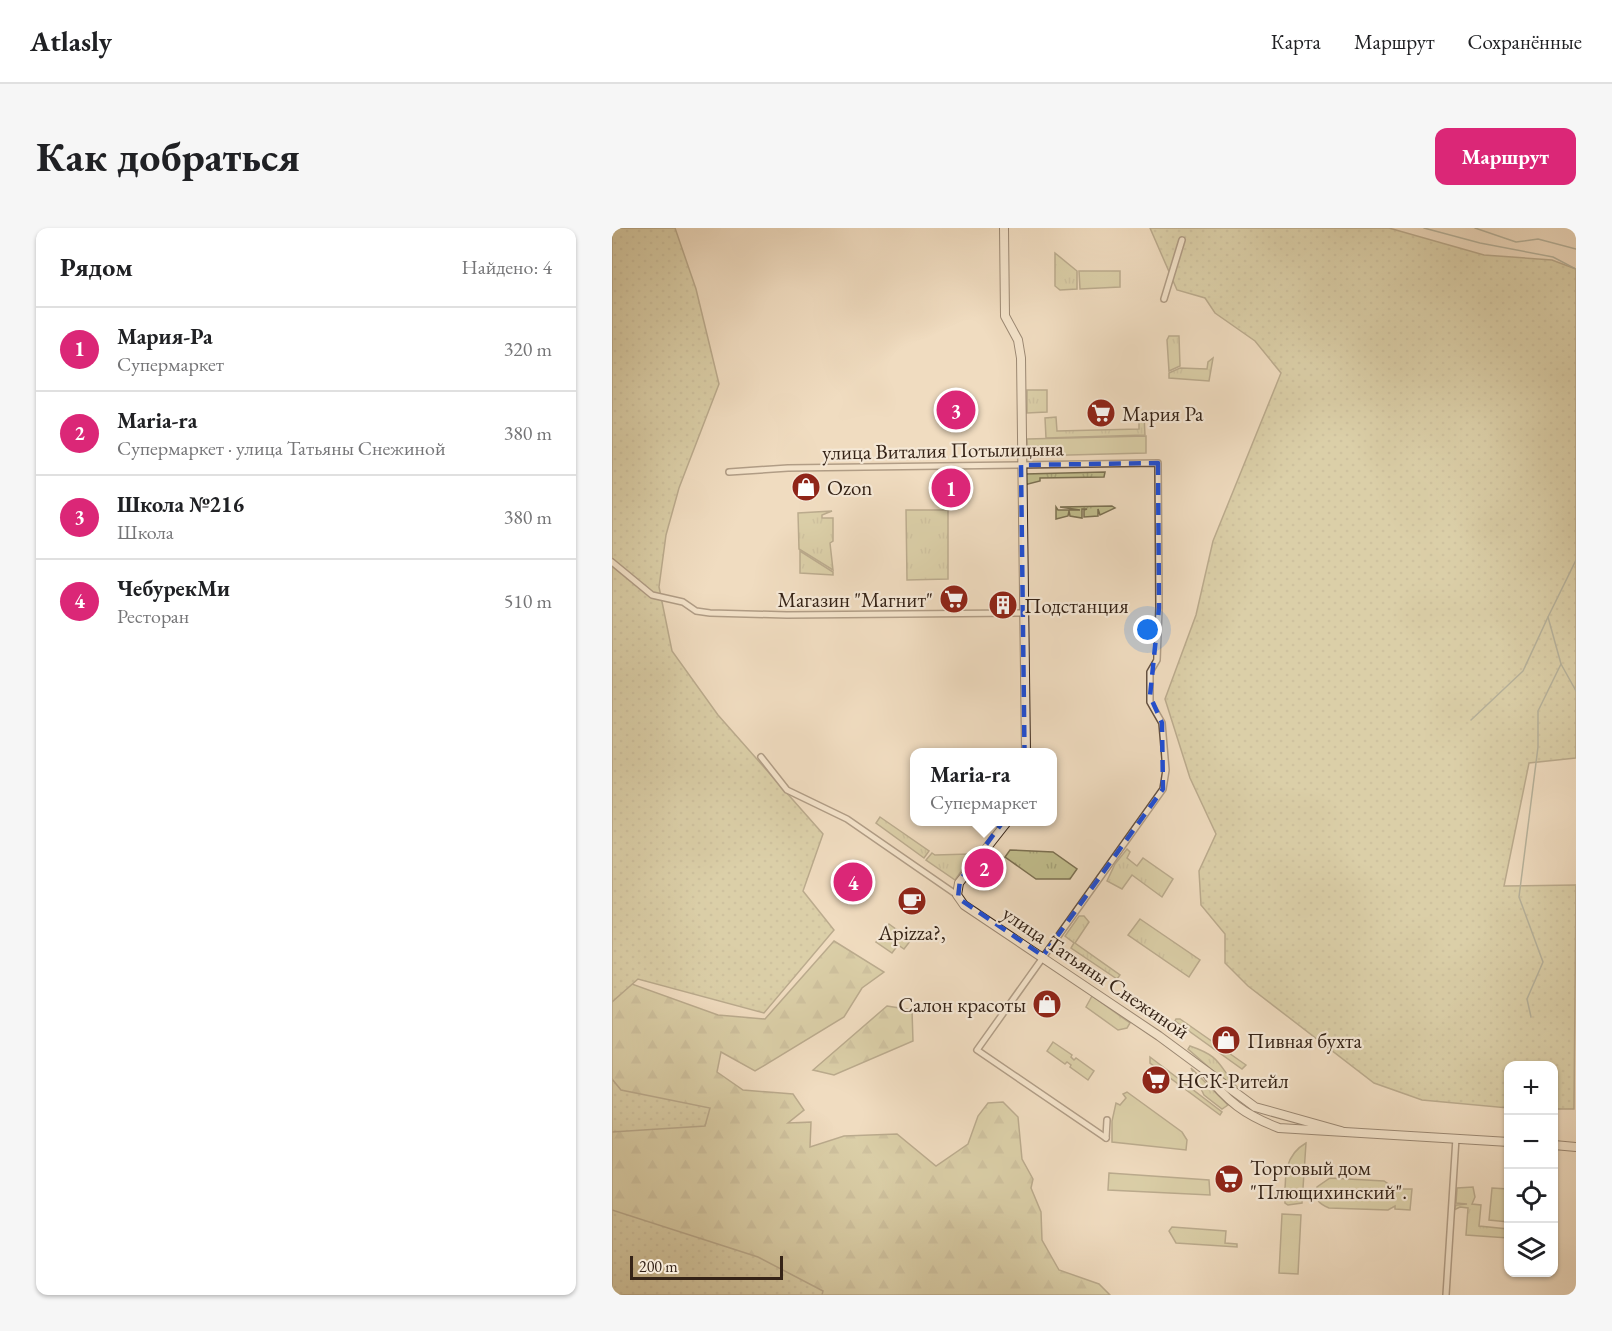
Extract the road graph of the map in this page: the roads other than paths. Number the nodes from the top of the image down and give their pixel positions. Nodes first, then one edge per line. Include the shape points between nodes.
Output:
1 (1004, 228) edge
2 (1182, 240) dead end
3 (1164, 299) dead end
4 (1021, 465) junction
5 (729, 472) dead end
6 (612, 562) edge
7 (1023, 613) junction
8 (1026, 748) edge
9 (761, 757) dead end
10 (1004, 826) edge
11 (957, 895) junction
12 (1043, 956) junction
13 (1202, 1068) junction
14 (1096, 1130) dead end
15 (1341, 1131) junction
16 (1456, 1138) junction
17 (1504, 1142) edge
18 (1558, 1145) edge
19 (1576, 1147) edge
20 (1446, 1295) edge

1 - 4 street via 1005,316 1018,340 1021,358
2 - 3 street
4 - 5 street, улица Виталия Потылицына
4 - 7 street
4 - 12 street, улица Виталия Потылицына via 1158,463 1159,617 1150,696 1162,723 1166,770 1163,789
6 - 7 street via 652,595 710,613
7 - 8 street
9 - 11 street via 787,790 847,819
10 - 11 street via 960,880
11 - 12 street, улица Татьяны Снежиной via 964,905
12 - 13 street, улица Татьяны Снежиной
12 - 14 street via 977,1050
13 - 15 street, улица Татьяны Снежиной via 1255,1107
13 - 15 street, улица Татьяны Снежиной via 1245,1113 1279,1128
15 - 16 street
16 - 17 street
16 - 20 street
18 - 19 street

